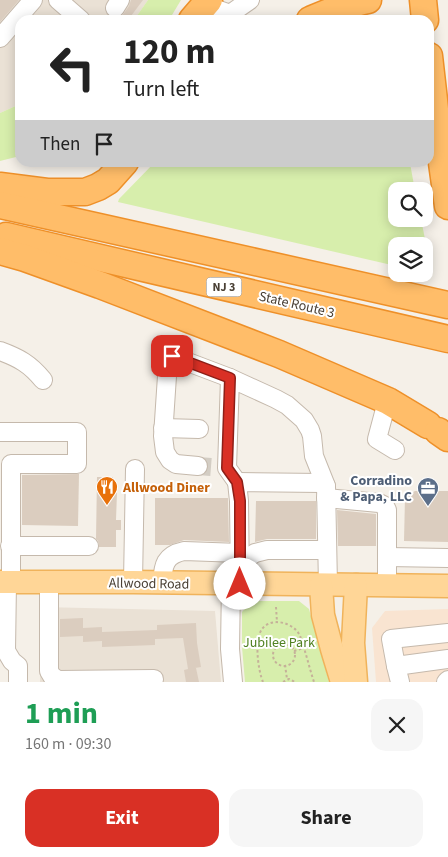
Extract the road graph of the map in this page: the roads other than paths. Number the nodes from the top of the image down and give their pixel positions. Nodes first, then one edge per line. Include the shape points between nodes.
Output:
1 (33, 0) edge
2 (58, 0) edge
3 (250, 0) edge
4 (368, 0) edge
5 (423, 0) edge
6 (202, 8) edge
7 (20, 15) edge
8 (75, 15) edge
9 (322, 15) edge
10 (424, 15) edge
11 (15, 21) edge
12 (0, 38) edge
13 (434, 100) edge
14 (105, 167) edge
15 (122, 167) edge
16 (0, 186) edge
17 (69, 192) junction
18 (0, 205) edge
19 (448, 206) edge
20 (0, 235) edge
21 (0, 251) edge
22 (448, 305) edge
23 (448, 339) edge
24 (0, 351) edge
25 (230, 378) junction
26 (43, 380) dead end
27 (384, 399) junction
28 (199, 429) dead end
29 (0, 432) edge
30 (163, 432) junction
31 (438, 432) edge
32 (395, 450) dead end
33 (6, 464) edge
34 (212, 467) junction
35 (135, 469) dead end
36 (237, 482) junction
37 (326, 492) junction
38 (10, 546) junction
39 (89, 546) dead end
40 (327, 550) junction
41 (388, 552) junction
42 (448, 558) edge
43 (237, 571) junction
44 (6, 582) edge
45 (49, 582) junction
46 (132, 582) junction
47 (162, 583) junction
48 (324, 585) junction
49 (356, 585) junction
50 (388, 585) junction
51 (448, 586) edge
52 (448, 633) edge
53 (448, 659) edge
54 (398, 674) edge
55 (154, 679) dead end
56 (18, 682) edge
57 (233, 682) edge
58 (342, 682) edge
59 (356, 682) edge

1 - 7 street
2 - 8 street
3 - 6 street via 230,14
4 - 9 highway
5 - 10 highway
11 - 12 street
13 - 19 highway
14 - 17 highway via 89,185
15 - 17 highway via 98,187 85,192
16 - 17 highway
18 - 22 highway, NJ 3
20 - 23 highway, State Route 3 / NJ 3
21 - 27 highway via 280,354
24 - 26 street via 25,362
25 - 30 street via 172,356 168,361
25 - 34 street
25 - 37 street via 276,398 304,420 312,436 314,456
27 - 31 highway
27 - 32 street via 385,410 377,439
28 - 30 street
29 - 33 street via 77,432 77,464
30 - 34 street via 165,452 170,460 184,466
33 - 38 street
34 - 36 street
35 - 46 street
36 - 37 street via 322,483
36 - 43 street via 240,501
37 - 40 street
37 - 41 street via 386,506
38 - 39 street
38 - 44 street
40 - 43 street via 267,550 256,553
40 - 48 street
41 - 42 street
41 - 50 street
43 - 47 main road, Allwood Road
43 - 47 street via 184,551 169,557 163,566
43 - 48 main road, Allwood Road
43 - 57 street via 230,649
44 - 45 main road, Allwood Road
44 - 56 street via 6,651 18,666
45 - 46 main road, Allwood Road
45 - 55 street via 49,671 52,676 58,680
46 - 47 main road, Allwood Road
48 - 49 main road, Allwood Road
48 - 58 main road via 323,615
49 - 50 main road, Allwood Road
49 - 59 main road via 353,643
50 - 51 main road, Allwood Road
52 - 54 street via 391,638
53 - 54 street

